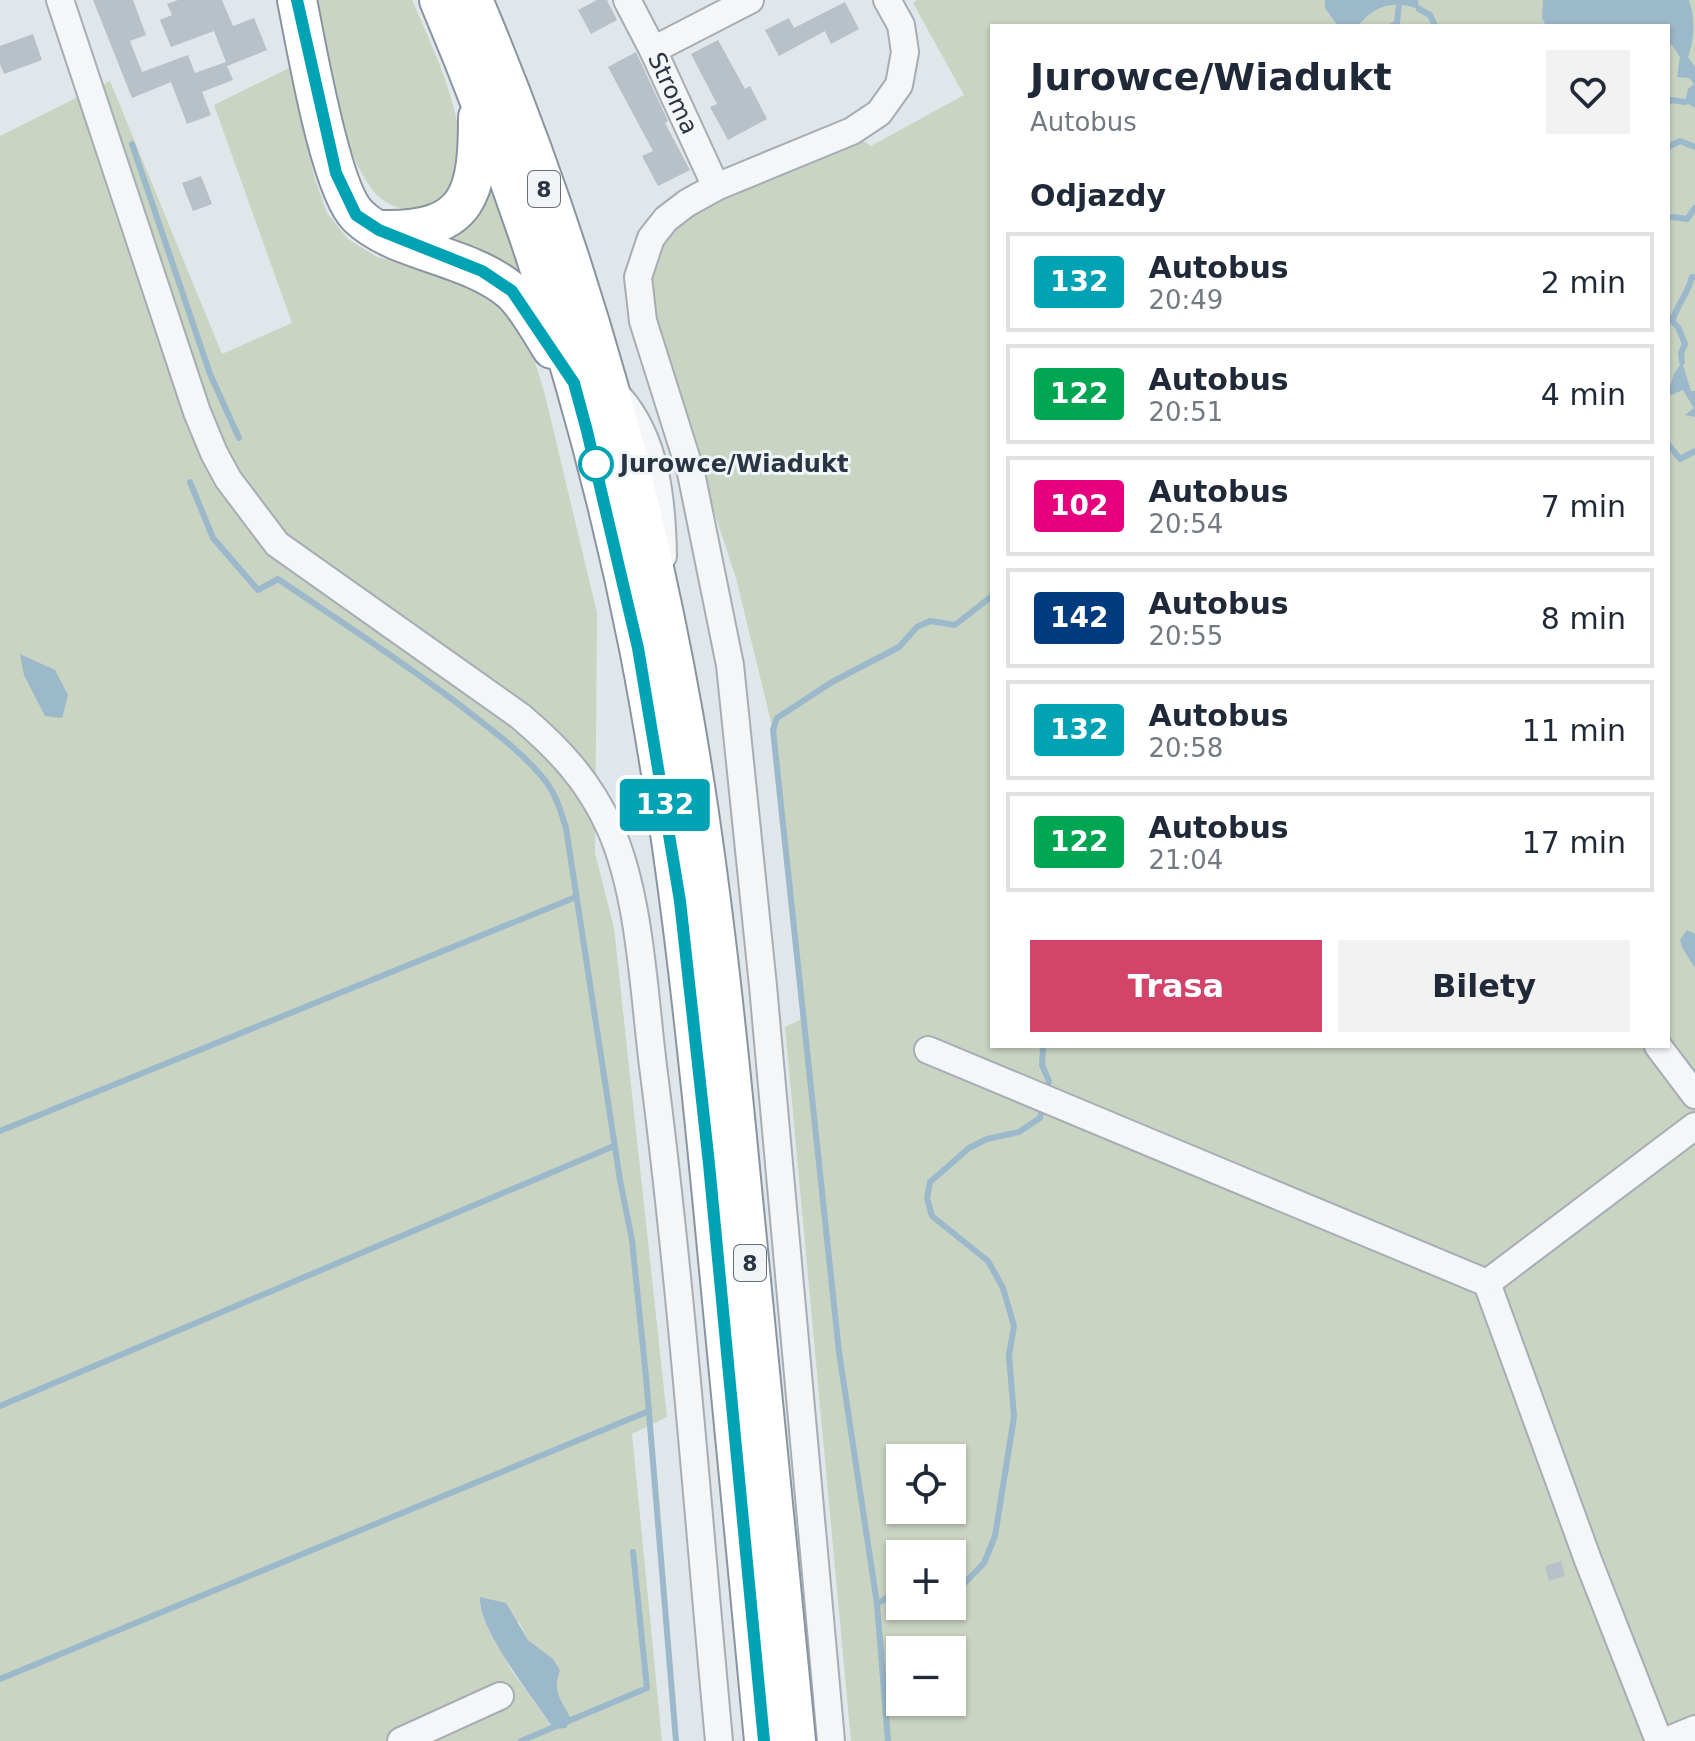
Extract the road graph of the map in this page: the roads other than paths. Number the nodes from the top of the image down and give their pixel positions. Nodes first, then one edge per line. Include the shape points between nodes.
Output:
1 (60, 0) edge
2 (297, 0) edge
3 (439, 0) edge
4 (473, 0) edge
5 (627, 0) edge
6 (750, 0) edge
7 (887, 0) edge
8 (653, 50) junction
9 (478, 96) junction
10 (716, 187) junction
11 (379, 230) junction
12 (590, 382) junction
13 (1660, 1048) edge
14 (928, 1050) dead end
15 (1695, 1095) edge
16 (1695, 1126) edge
17 (1487, 1283) junction
18 (500, 1696) dead end
19 (1695, 1729) edge
20 (401, 1741) edge
21 (719, 1741) edge
22 (764, 1741) edge
23 (796, 1741) edge
24 (831, 1741) edge
25 (1659, 1741) edge
26 (1666, 1741) edge

1 - 21 street via 197,412 228,479 277,544 556,747 611,829 631,895 660,1123
2 - 11 highway via 336,173 356,215
3 - 9 highway, 8
4 - 12 highway, 8 via 538,171
5 - 8 street, Stroma
6 - 8 street
7 - 10 street via 901,25 905,52 899,85 879,113 852,131
8 - 10 street, Stroma
9 - 11 highway via 478,164 460,208 436,223 408,231
9 - 12 highway, 8 via 531,244
10 - 24 street via 666,219 651,238 638,277 639,303 691,473 730,665
11 - 12 highway via 482,271 512,291
12 - 22 highway, 8 via 600,480 638,648 680,901
12 - 23 highway, 8 via 654,573 686,732 723,1000
13 - 15 street
14 - 17 street
16 - 17 street
17 - 25 street
18 - 20 street
19 - 26 street

